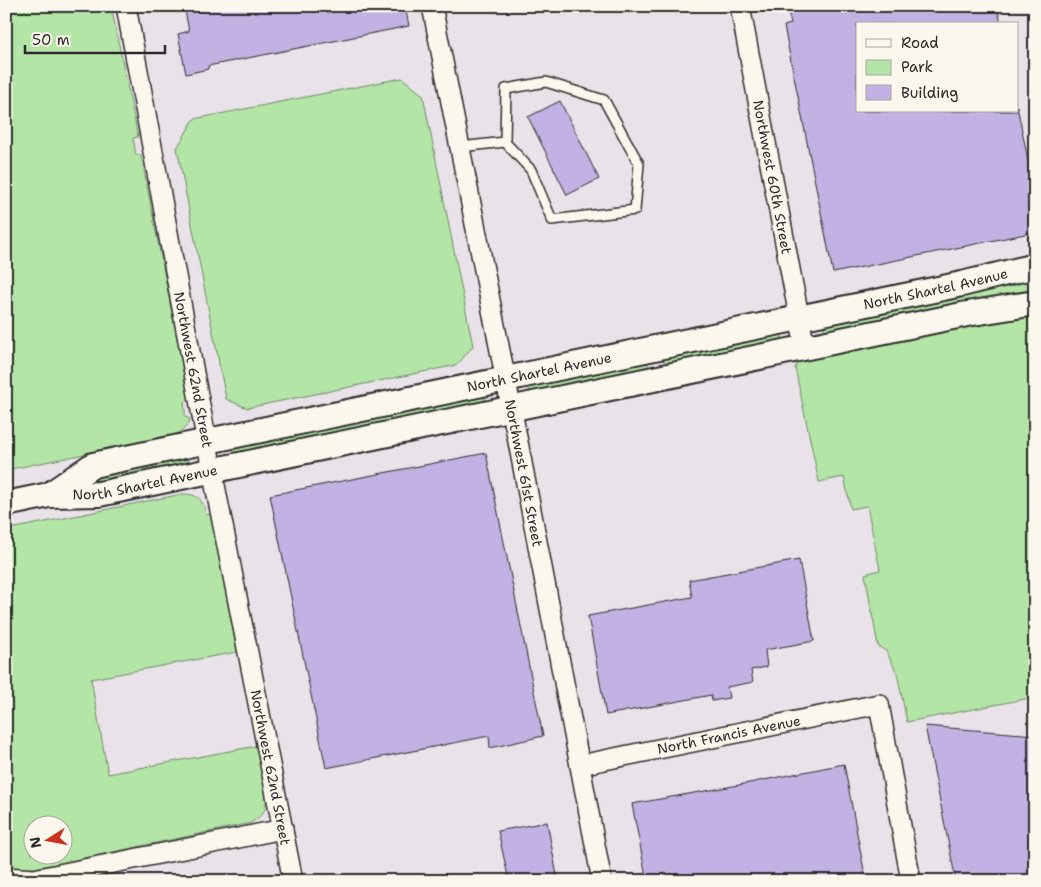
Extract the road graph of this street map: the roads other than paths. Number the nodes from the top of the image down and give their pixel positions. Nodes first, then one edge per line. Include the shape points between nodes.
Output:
1 (126, 6) edge
2 (432, 6) edge
3 (740, 6) edge
4 (504, 142) junction
5 (460, 147) junction
6 (1035, 266) edge
7 (1035, 303) edge
8 (800, 317) junction
9 (805, 348) junction
10 (506, 379) junction
11 (511, 408) junction
12 (207, 442) junction
13 (212, 470) junction
14 (49, 494) junction
15 (6, 504) edge
16 (580, 765) junction
17 (283, 829) junction
18 (6, 877) edge
19 (293, 881) edge
20 (602, 881) edge
21 (911, 881) edge

1 - 12 street, Northwest 62nd Street
2 - 5 street, Northwest 61st Street
3 - 8 street, Northwest 60th Street
4 - 4 lane via 532,170 552,220 635,210 639,164 604,100 546,82 506,89
4 - 5 lane
5 - 10 street, Northwest 61st Street
6 - 8 street, North Shartel Avenue
7 - 9 street, North Shartel Avenue
8 - 9 street, Northwest 60th Street
8 - 10 street, North Shartel Avenue
9 - 11 street, North Shartel Avenue
10 - 11 street, Northwest 61st Street
10 - 12 street, North Shartel Avenue
11 - 13 street, North Shartel Avenue
11 - 16 street, Northwest 61st Street
12 - 13 street, Northwest 62nd Street
12 - 14 street, North Shartel Avenue via 93,466
13 - 14 street, North Shartel Avenue via 99,494
13 - 17 street, Northwest 62nd Street
14 - 15 street, North Shartel Avenue
16 - 20 street, Northwest 61st Street
16 - 21 street, North Francis Avenue via 879,704
17 - 18 street via 34,879
17 - 19 street, Northwest 62nd Street

